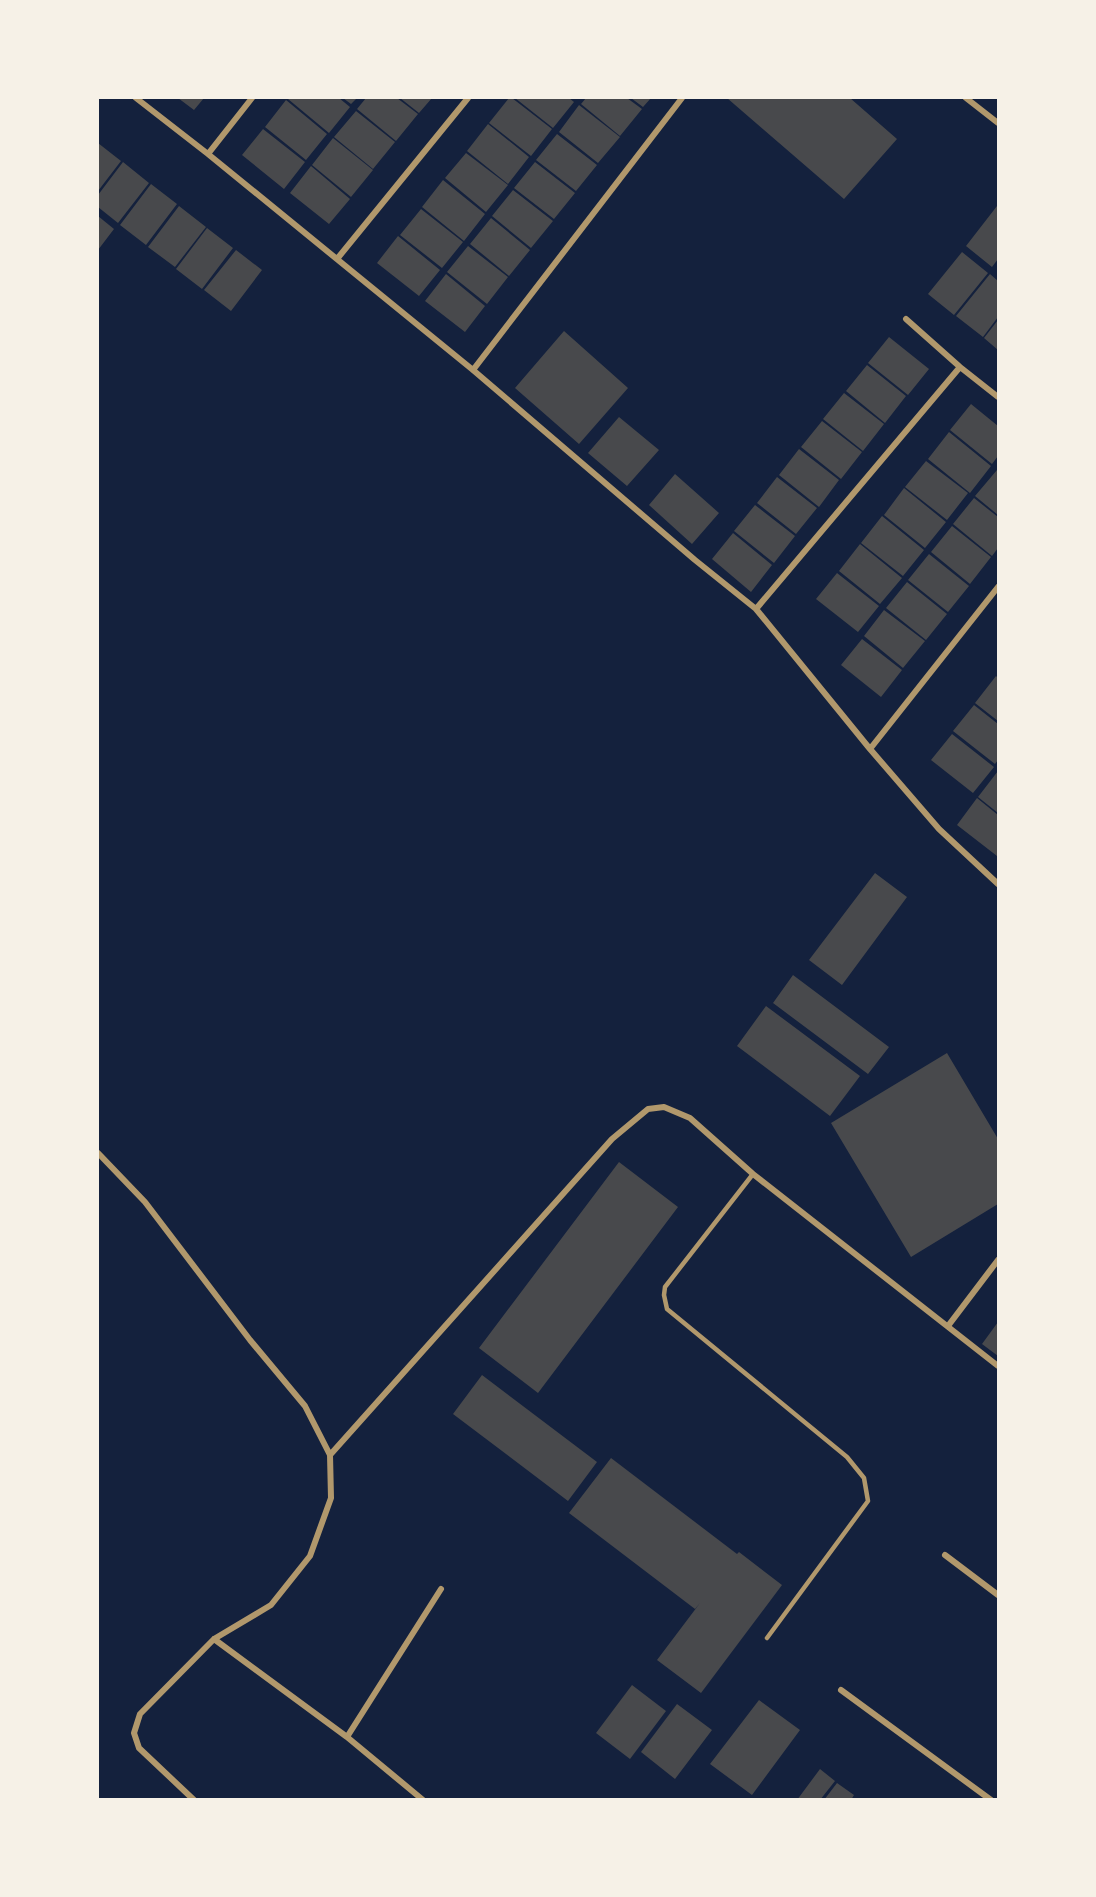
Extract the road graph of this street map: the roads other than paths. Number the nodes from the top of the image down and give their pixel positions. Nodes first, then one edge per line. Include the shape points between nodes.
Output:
1 (136, 98) edge
2 (252, 98) edge
3 (468, 98) edge
4 (682, 98) edge
5 (966, 98) edge
6 (999, 123) edge
7 (208, 154) junction
8 (337, 259) junction
9 (906, 319) dead end
10 (960, 367) junction
11 (472, 370) junction
12 (999, 397) edge
13 (999, 587) edge
14 (756, 609) junction
15 (870, 750) junction
16 (999, 884) edge
17 (98, 1153) edge
18 (753, 1174) junction
19 (999, 1260) edge
20 (948, 1326) junction
21 (999, 1366) edge
22 (330, 1455) junction
23 (945, 1555) dead end
24 (441, 1589) dead end
25 (999, 1595) edge
26 (767, 1638) dead end
27 (214, 1639) junction
28 (841, 1690) dead end
29 (347, 1737) junction
30 (194, 1800) edge
31 (423, 1800) edge
32 (991, 1800) edge

1 - 7 street
2 - 7 street
3 - 8 street
4 - 11 street
5 - 6 street
7 - 8 street
8 - 11 street
9 - 10 street
10 - 12 street
10 - 14 street
11 - 14 street
13 - 15 street
14 - 15 street
15 - 16 street via 939,829
17 - 22 street via 145,1202 305,1406
18 - 20 street
18 - 22 street via 690,1118 664,1107 648,1109 612,1139
18 - 26 lane via 665,1287 667,1309 848,1458 864,1478 868,1501
19 - 20 street
20 - 21 street
22 - 27 street via 332,1498 310,1556 271,1605
23 - 25 street
24 - 29 street
27 - 29 street
27 - 30 street via 140,1714 134,1733 139,1748
28 - 32 street
29 - 31 street

